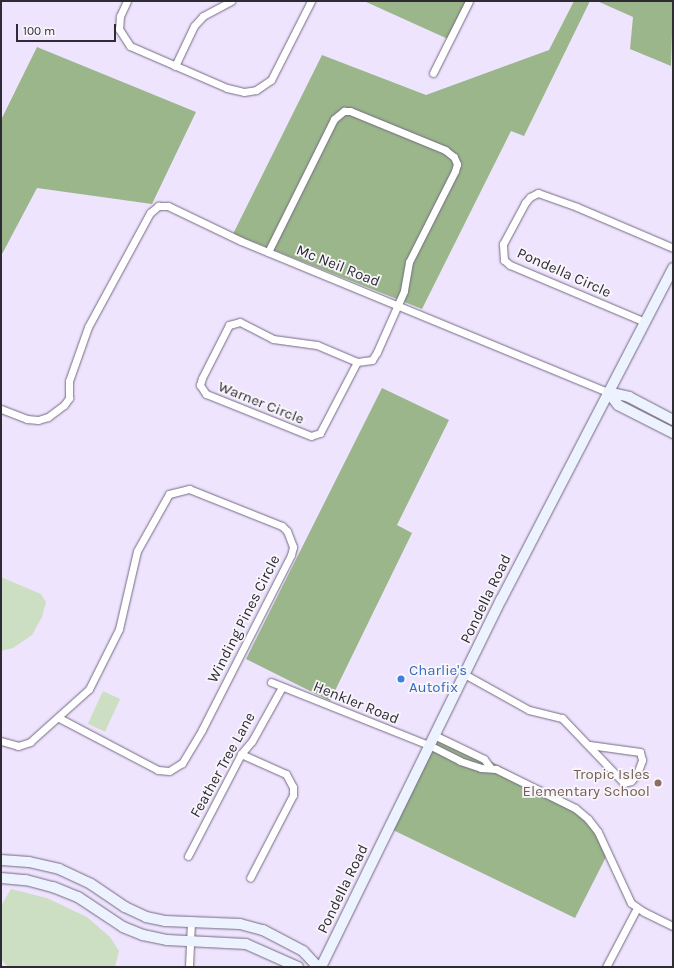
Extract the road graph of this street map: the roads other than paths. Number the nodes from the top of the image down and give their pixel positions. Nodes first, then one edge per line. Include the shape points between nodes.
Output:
1 (126, 1) edge
2 (231, 1) edge
3 (311, 1) edge
4 (469, 1) edge
5 (175, 66) junction
6 (433, 73) dead end
7 (673, 248) edge
8 (268, 252) junction
9 (673, 268) edge
10 (398, 304) junction
11 (645, 322) junction
12 (357, 362) junction
13 (608, 392) junction
14 (1, 409) edge
15 (673, 420) edge
16 (672, 430) edge
17 (466, 675) junction
18 (271, 682) dead end
19 (282, 687) junction
20 (59, 718) junction
21 (436, 736) junction
22 (1, 741) edge
23 (589, 745) junction
24 (431, 746) junction
25 (241, 754) junction
26 (490, 767) junction
27 (188, 856) dead end
28 (1, 860) edge
29 (1, 878) edge
30 (250, 878) dead end
31 (637, 908) junction
32 (191, 922) junction
33 (673, 926) edge
34 (190, 941) junction
35 (189, 967) edge
36 (298, 967) edge
37 (320, 967) edge
38 (606, 967) edge

1 - 5 street via 120,16 119,29 123,38 140,52
2 - 5 street via 203,16 194,26
3 - 5 street via 277,71 264,87 244,92 237,91
4 - 6 street
7 - 11 street, Pondella Circle via 577,207 538,194 530,196 525,203 503,244 502,252 510,265
8 - 10 street, Mc Neil Road
8 - 10 street via 334,119 344,111 358,114 445,150 454,157 457,164 409,262 406,284
8 - 14 street, Mc Neil Road via 168,206 158,206 150,213 105,300 92,319 77,355 69,381 69,398 64,405 48,417 38,420
9 - 11 street, Pondella Road
10 - 12 street via 372,360
10 - 13 street, Mc Neil Road
11 - 13 street, Pondella Road
12 - 12 street, Warner Circle via 317,345 273,339 240,322 229,325 200,385 206,394 311,436 320,433
13 - 15 street via 629,397
13 - 16 street via 618,405
13 - 17 street, Pondella Road via 501,600
17 - 21 street, Pondella Road
17 - 23 street via 529,710 562,718
18 - 19 street, Henkler Road
19 - 24 street, Henkler Road
19 - 25 street, Feather Tree Lane via 252,741
20 - 20 street, Winding Pines Circle via 89,689 116,637 137,551 169,494 189,489 282,526 292,547 291,555 202,730 182,763 169,771 158,770
20 - 22 street, Winding Pines Circle via 24,746 12,746
21 - 24 street, Pondella Road
21 - 26 street via 484,758
23 - 23 street via 624,783 631,781 642,760 640,752
24 - 26 street, Henkler Road via 481,768
24 - 37 street, Pondella Road
25 - 27 street, Feather Tree Lane
25 - 30 street via 279,770 291,780 293,795
26 - 31 street via 575,808 588,819 598,832 626,895
28 - 32 street via 30,862 58,869 91,884 125,907 146,917
29 - 34 street via 26,880 54,887 78,898 123,927 143,935
31 - 33 street
31 - 38 street
32 - 34 street
32 - 37 street via 240,924 263,930 303,951
34 - 35 street
34 - 36 street via 246,944

